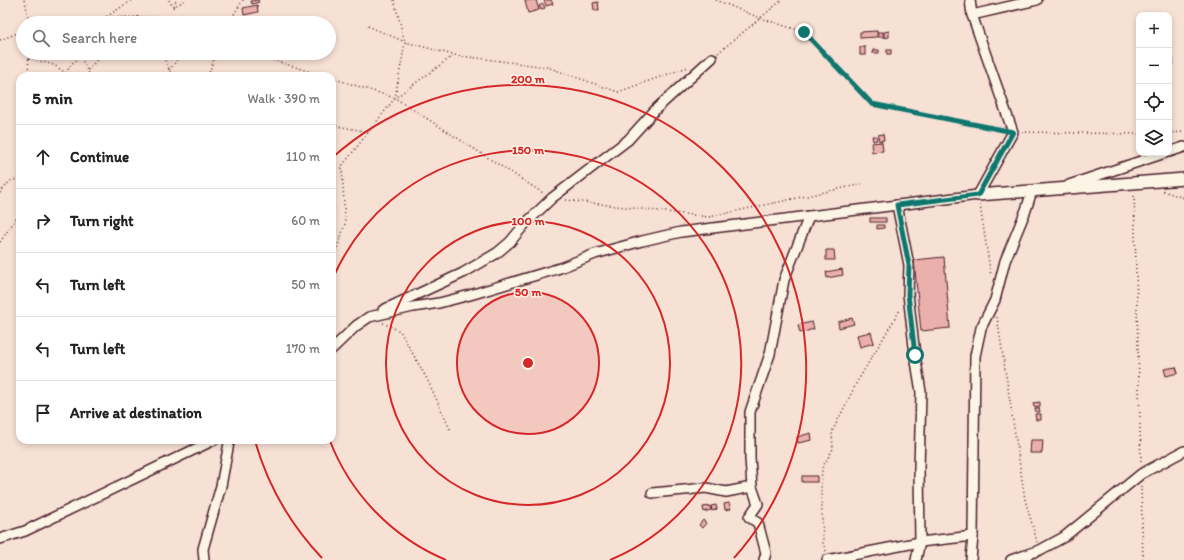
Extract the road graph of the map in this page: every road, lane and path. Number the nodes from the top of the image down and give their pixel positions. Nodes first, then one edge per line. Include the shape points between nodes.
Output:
1 (24, 0) edge
2 (132, 0) edge
3 (169, 0) edge
4 (176, 0) edge
5 (186, 0) edge
6 (243, 0) edge
7 (394, 0) edge
8 (716, 0) edge
9 (782, 0) edge
10 (970, 0) edge
11 (1037, 0) edge
12 (173, 7) junction
13 (972, 15) junction
14 (28, 16) edge
15 (108, 16) edge
16 (233, 16) edge
17 (760, 18) junction
18 (368, 26) dead end
19 (16, 34) edge
20 (0, 40) edge
21 (405, 42) junction
22 (454, 55) junction
23 (712, 58) joint
24 (29, 60) edge
25 (36, 60) edge
26 (78, 60) edge
27 (82, 60) edge
28 (97, 60) edge
29 (165, 60) edge
30 (176, 60) edge
31 (214, 60) edge
32 (273, 60) edge
33 (690, 66) dead end
34 (88, 70) joint
35 (169, 70) joint
36 (28, 72) edge
37 (64, 72) edge
38 (67, 72) edge
39 (210, 72) edge
40 (311, 72) edge
41 (395, 98) junction
42 (336, 126) edge
43 (369, 132) junction
44 (1013, 132) junction
45 (1184, 132) edge
46 (1172, 133) edge
47 (1136, 134) edge
48 (1184, 146) edge
49 (1172, 151) edge
50 (1156, 156) edge
51 (16, 179) edge
52 (1184, 179) edge
53 (1134, 183) junction
54 (1061, 188) junction
55 (1032, 190) junction
56 (1162, 191) dead end
57 (0, 193) edge
58 (978, 195) junction
59 (1184, 198) edge
60 (897, 205) junction
61 (809, 216) junction
62 (16, 220) edge
63 (0, 242) edge
64 (336, 251) edge
65 (991, 278) dead end
66 (908, 294) junction
67 (995, 300) junction
68 (369, 317) junction
69 (336, 345) edge
70 (451, 431) dead end
71 (206, 444) edge
72 (229, 444) edge
73 (1184, 451) edge
74 (1141, 474) junction
75 (752, 487) junction
76 (652, 493) dead end
77 (973, 536) junction
78 (0, 539) edge
79 (920, 542) junction
80 (1040, 550) junction
81 (204, 560) edge
82 (764, 560) edge
83 (828, 560) edge
84 (916, 560) edge
85 (970, 560) edge
86 (1011, 560) edge
87 (1143, 560) edge

1 - 14 path
2 - 15 path
3 - 12 path
4 - 12 path
5 - 12 path
6 - 16 path
7 - 21 path
8 - 17 path
9 - 17 path
10 - 13 street
11 - 13 street
13 - 44 street
17 - 23 path
17 - 44 path via 804,32 872,104
18 - 21 path
19 - 20 path
21 - 22 path
21 - 41 path
22 - 33 path via 547,67 618,92
22 - 41 path
23 - 68 street via 656,109 628,140 552,198 497,253 463,273
24 - 36 path
25 - 37 path via 54,65
26 - 38 path
27 - 34 path
28 - 34 path
29 - 35 path
30 - 35 path
31 - 39 path
32 - 40 path
41 - 43 path
42 - 43 path
43 - 64 path via 342,166 345,224
44 - 47 path
44 - 58 street
45 - 46 path
48 - 49 street
50 - 54 street
51 - 57 path via 10,181
52 - 53 street
53 - 54 street
53 - 74 path
54 - 55 street
55 - 58 street
55 - 67 street via 1005,261
56 - 59 path
58 - 60 street
58 - 65 path
60 - 61 street
60 - 66 street via 909,265
61 - 68 street via 681,232 649,239 470,295
61 - 75 street via 784,280 770,354 750,412
62 - 63 path
66 - 79 street via 921,392
66 - 83 path via 857,382 832,432 833,449 822,468 821,488 823,543
67 - 77 street via 981,328 975,356
67 - 80 path via 1025,499
68 - 69 street
68 - 70 path via 400,331
71 - 78 street via 25,531
72 - 81 street via 221,486 203,549
73 - 74 street
74 - 80 street via 1064,537
74 - 87 path
75 - 76 street via 726,492 706,488
75 - 82 street via 758,504 749,517 758,523 766,554
77 - 79 street
77 - 85 street
79 - 83 street
79 - 84 street
80 - 86 street

